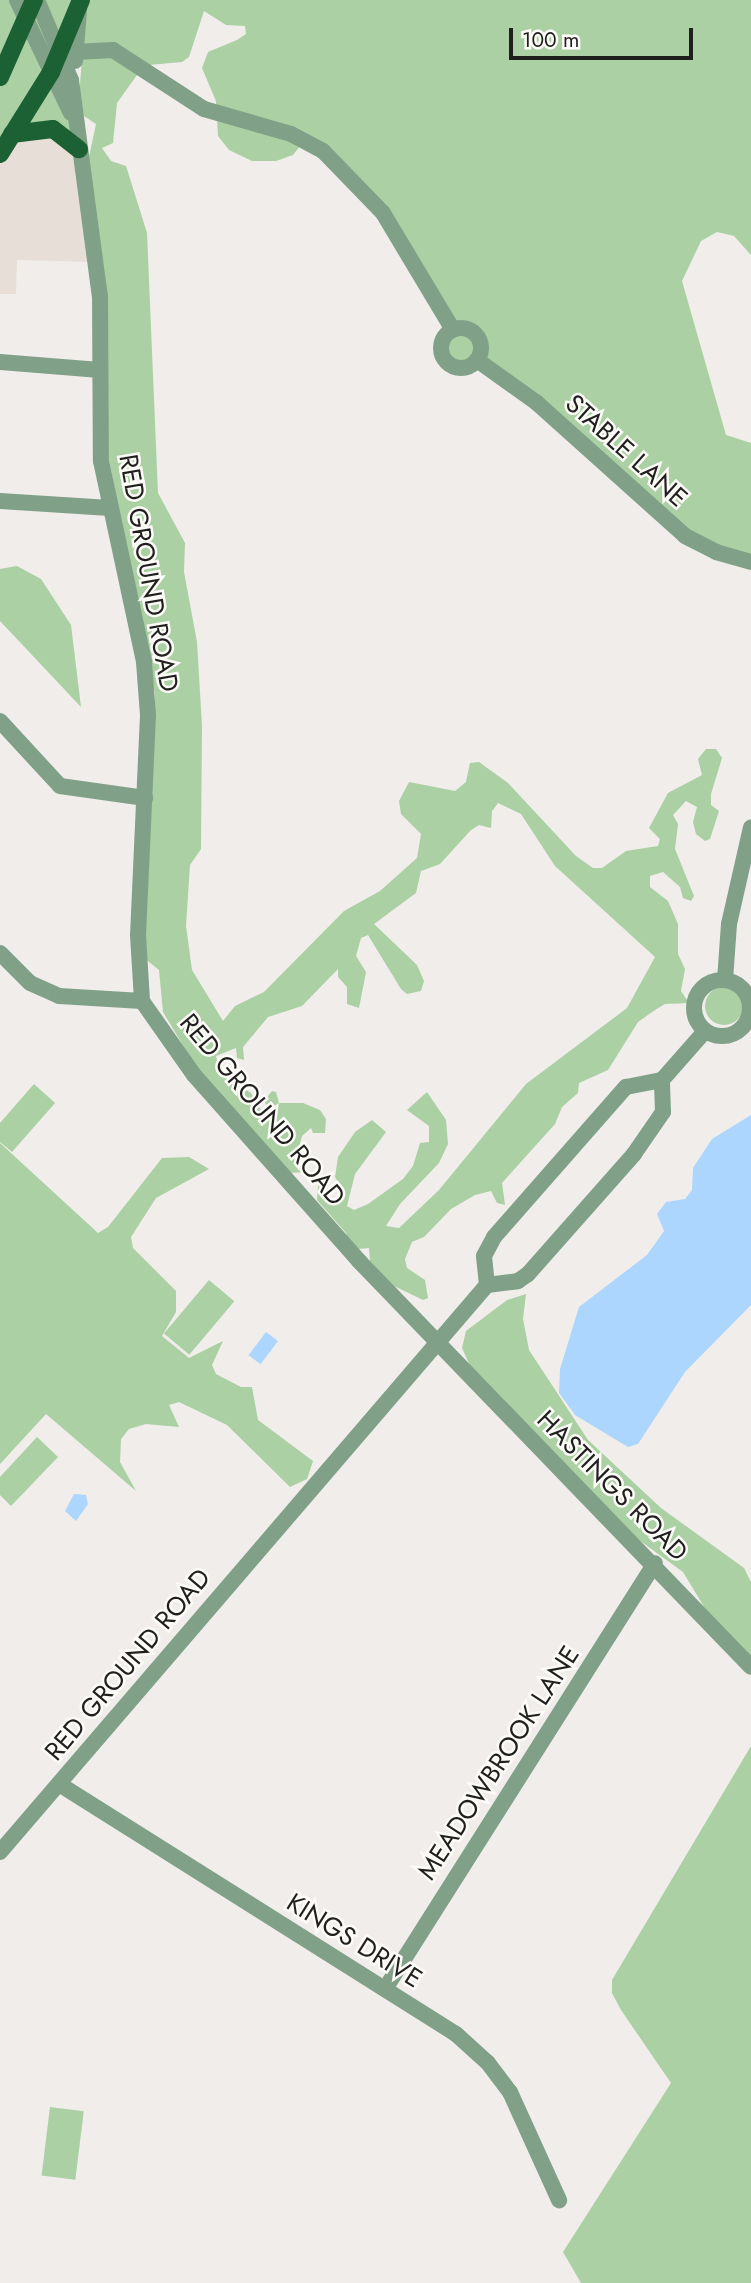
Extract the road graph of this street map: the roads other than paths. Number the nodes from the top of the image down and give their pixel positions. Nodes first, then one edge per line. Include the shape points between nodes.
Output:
1 (17, 0) edge
2 (35, 0) edge
3 (80, 5) edge
4 (27, 21) junction
5 (68, 51) junction
6 (51, 72) junction
7 (0, 77) edge
8 (77, 125) junction
9 (12, 134) junction
10 (79, 149) junction
11 (0, 154) edge
12 (453, 330) junction
13 (477, 360) junction
14 (0, 362) edge
15 (100, 370) junction
16 (0, 501) edge
17 (110, 509) junction
18 (751, 562) edge
19 (0, 721) edge
20 (145, 798) junction
21 (751, 827) edge
22 (0, 953) edge
23 (725, 980) junction
24 (142, 1001) junction
25 (705, 1031) junction
26 (746, 1033) edge
27 (662, 1080) junction
28 (487, 1285) junction
29 (436, 1343) junction
30 (655, 1563) junction
31 (751, 1667) edge
32 (59, 1783) junction
33 (0, 1852) edge
34 (385, 1989) junction
35 (559, 2200) dead end

1 - 4 street, RED GROUND ROAD
2 - 4 main road
2 - 5 street, RED GROUND ROAD
3 - 5 main road
4 - 6 street, RED GROUND ROAD
4 - 7 main road
5 - 6 main road
5 - 8 street, RED GROUND ROAD
5 - 12 street via 113,50 204,109 291,134 323,151 383,214
6 - 8 street, RED GROUND ROAD
6 - 9 main road
8 - 10 street, RED GROUND ROAD
9 - 10 main road via 53,129
9 - 11 main road
10 - 15 street, RED GROUND ROAD via 100,296
12 - 13 street via 466,329 476,336 481,348
12 - 13 street via 441,345 447,363 460,368
13 - 18 street, STABLE LANE via 550,414 685,536 716,552
14 - 15 street
15 - 17 street, RED GROUND ROAD via 101,461
16 - 17 street
17 - 20 street, RED GROUND ROAD via 144,662 148,715
19 - 20 street via 60,786
20 - 24 street, RED GROUND ROAD via 138,935
21 - 23 street via 729,924
22 - 24 street via 30,983 59,996
23 - 25 street via 708,984 696,998 695,1016
23 - 26 street via 747,995
24 - 29 street, RED GROUND ROAD via 194,1075
25 - 26 street via 728,1036
25 - 27 street
27 - 28 street via 663,1112 634,1154 528,1274 518,1281
27 - 28 street via 626,1087 494,1237 484,1256
28 - 29 street
29 - 30 street, HASTINGS ROAD
29 - 32 street, RED GROUND ROAD
30 - 31 street, HASTINGS ROAD
30 - 34 street, MEADOWBROOK LANE
32 - 33 street, RED GROUND ROAD
32 - 34 street, KINGS DRIVE
34 - 35 street, KINGS DRIVE via 456,2034 488,2063 521,2111

